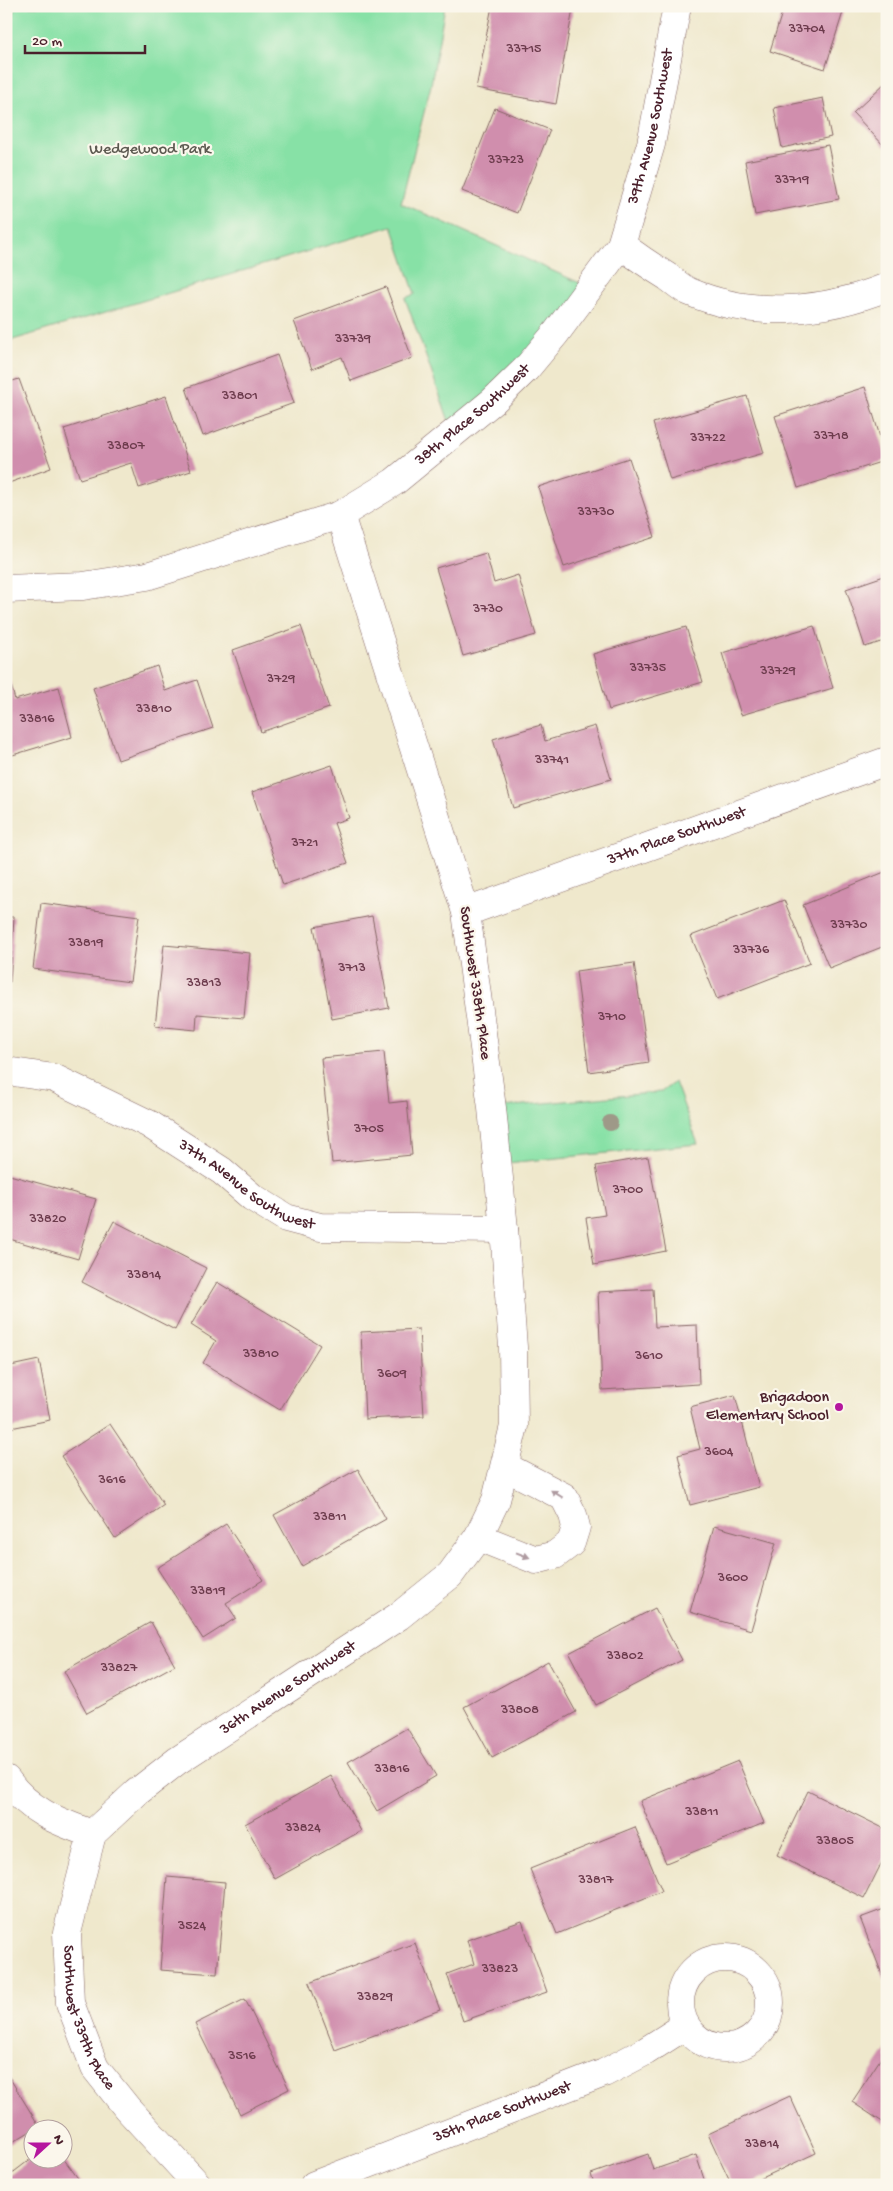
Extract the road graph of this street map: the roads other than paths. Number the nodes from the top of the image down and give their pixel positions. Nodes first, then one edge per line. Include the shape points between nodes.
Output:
1 (677, 6) edge
2 (620, 245) junction
3 (887, 287) edge
4 (340, 515) junction
5 (6, 589) edge
6 (887, 761) edge
7 (466, 912) junction
8 (6, 1070) edge
9 (504, 1229) junction
10 (506, 1467) junction
11 (496, 1500) joint
12 (478, 1537) junction
13 (6, 1778) edge
14 (92, 1834) junction
15 (685, 2026) dead end
16 (198, 2185) edge
17 (314, 2185) edge

1 - 2 street, 39th Avenue Southwest via 651,144
2 - 3 street via 689,292 728,304 798,310 835,304
2 - 4 street, 38th Place Southwest via 556,334 494,401 394,482
4 - 5 street, 38th Place Southwest via 147,576 84,586
4 - 7 street, Southwest 338th Place
6 - 7 street, 37th Place Southwest
7 - 9 street, Southwest 338th Place
8 - 9 street, 37th Avenue Southwest via 54,1078 149,1124 222,1171 252,1197 286,1218 320,1227
9 - 10 street, Southwest 338th Place via 514,1426
10 - 11 street, Southwest 338th Place
12 -> 10 street via 536,1560 555,1555 571,1543 574,1536 573,1515 564,1497
11 - 12 street, 36th Avenue Southwest
12 - 14 street, 36th Avenue Southwest via 450,1575 399,1616 177,1761
13 - 14 street via 18,1796 50,1818
14 - 16 street, Southwest 339th Place via 67,1934 70,2003 94,2068
15 - 17 street, 35th Place Southwest via 604,2073

